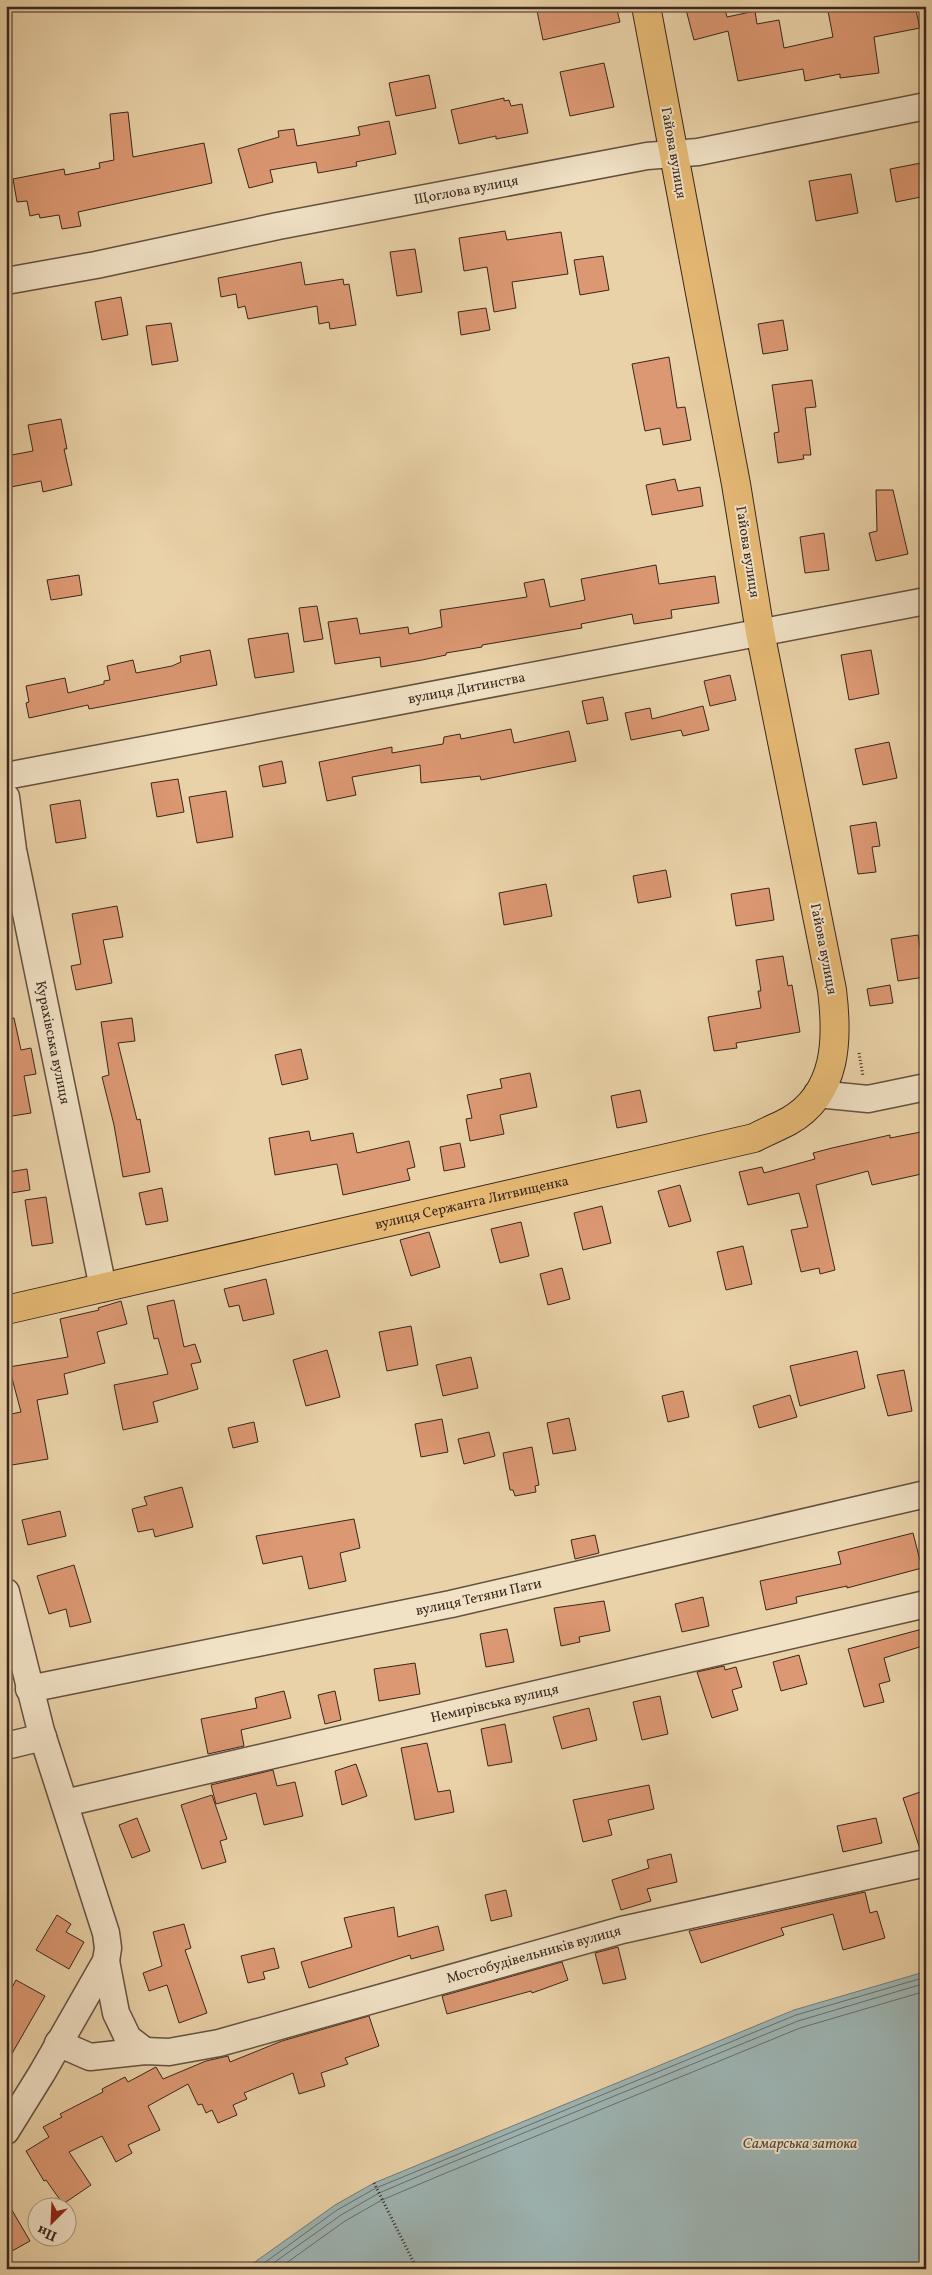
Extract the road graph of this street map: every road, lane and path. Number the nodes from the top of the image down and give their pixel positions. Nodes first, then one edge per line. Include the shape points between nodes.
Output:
1 (646, 6) edge
2 (926, 106) edge
3 (673, 155) junction
4 (6, 281) edge
5 (926, 601) edge
6 (760, 632) junction
7 (6, 776) edge
8 (6, 797) edge
9 (926, 1087) edge
10 (817, 1094) junction
11 (103, 1288) junction
12 (6, 1310) edge
13 (926, 1494) edge
14 (6, 1592) edge
15 (926, 1604) edge
16 (29, 1689) junction
17 (43, 1737) junction
18 (6, 1746) edge
19 (65, 1803) junction
20 (926, 1863) edge
21 (106, 1961) junction
22 (58, 2043) junction
23 (145, 2051) junction
24 (6, 2131) edge
25 (374, 2183) dead end
26 (417, 2269) edge

1 - 3 main road, Гайова вулиця
2 - 3 street, Щоглова вулиця
3 - 4 street, Щоглова вулиця via 637,158
3 - 6 main road, Гайова вулиця via 736,484
5 - 6 street, вулиця Дитинства
6 - 7 street, вулиця Дитинства
6 - 10 main road, Гайова вулиця via 836,1021 829,1074
8 - 11 street, Курахівська вулиця
9 - 10 street via 868,1099
10 - 11 main road, вулиця Сержанта Литвищенка via 790,1120 754,1138
11 - 12 main road, вулиця Сержанта Литвищенка
13 - 16 street, вулиця Тетяни Пати via 451,1604
14 - 16 street
15 - 19 street, Немирівська вулиця
16 - 17 street
17 - 18 street
17 - 19 street
19 - 21 street via 106,1932
20 - 23 street, Мостобудівельників вулиця via 622,1930 219,2043 169,2052
21 - 22 street
21 - 23 street via 116,2013 128,2038
22 - 23 street, Мостобудівельників вулиця via 90,2057
22 - 24 street
25 - 26 path

